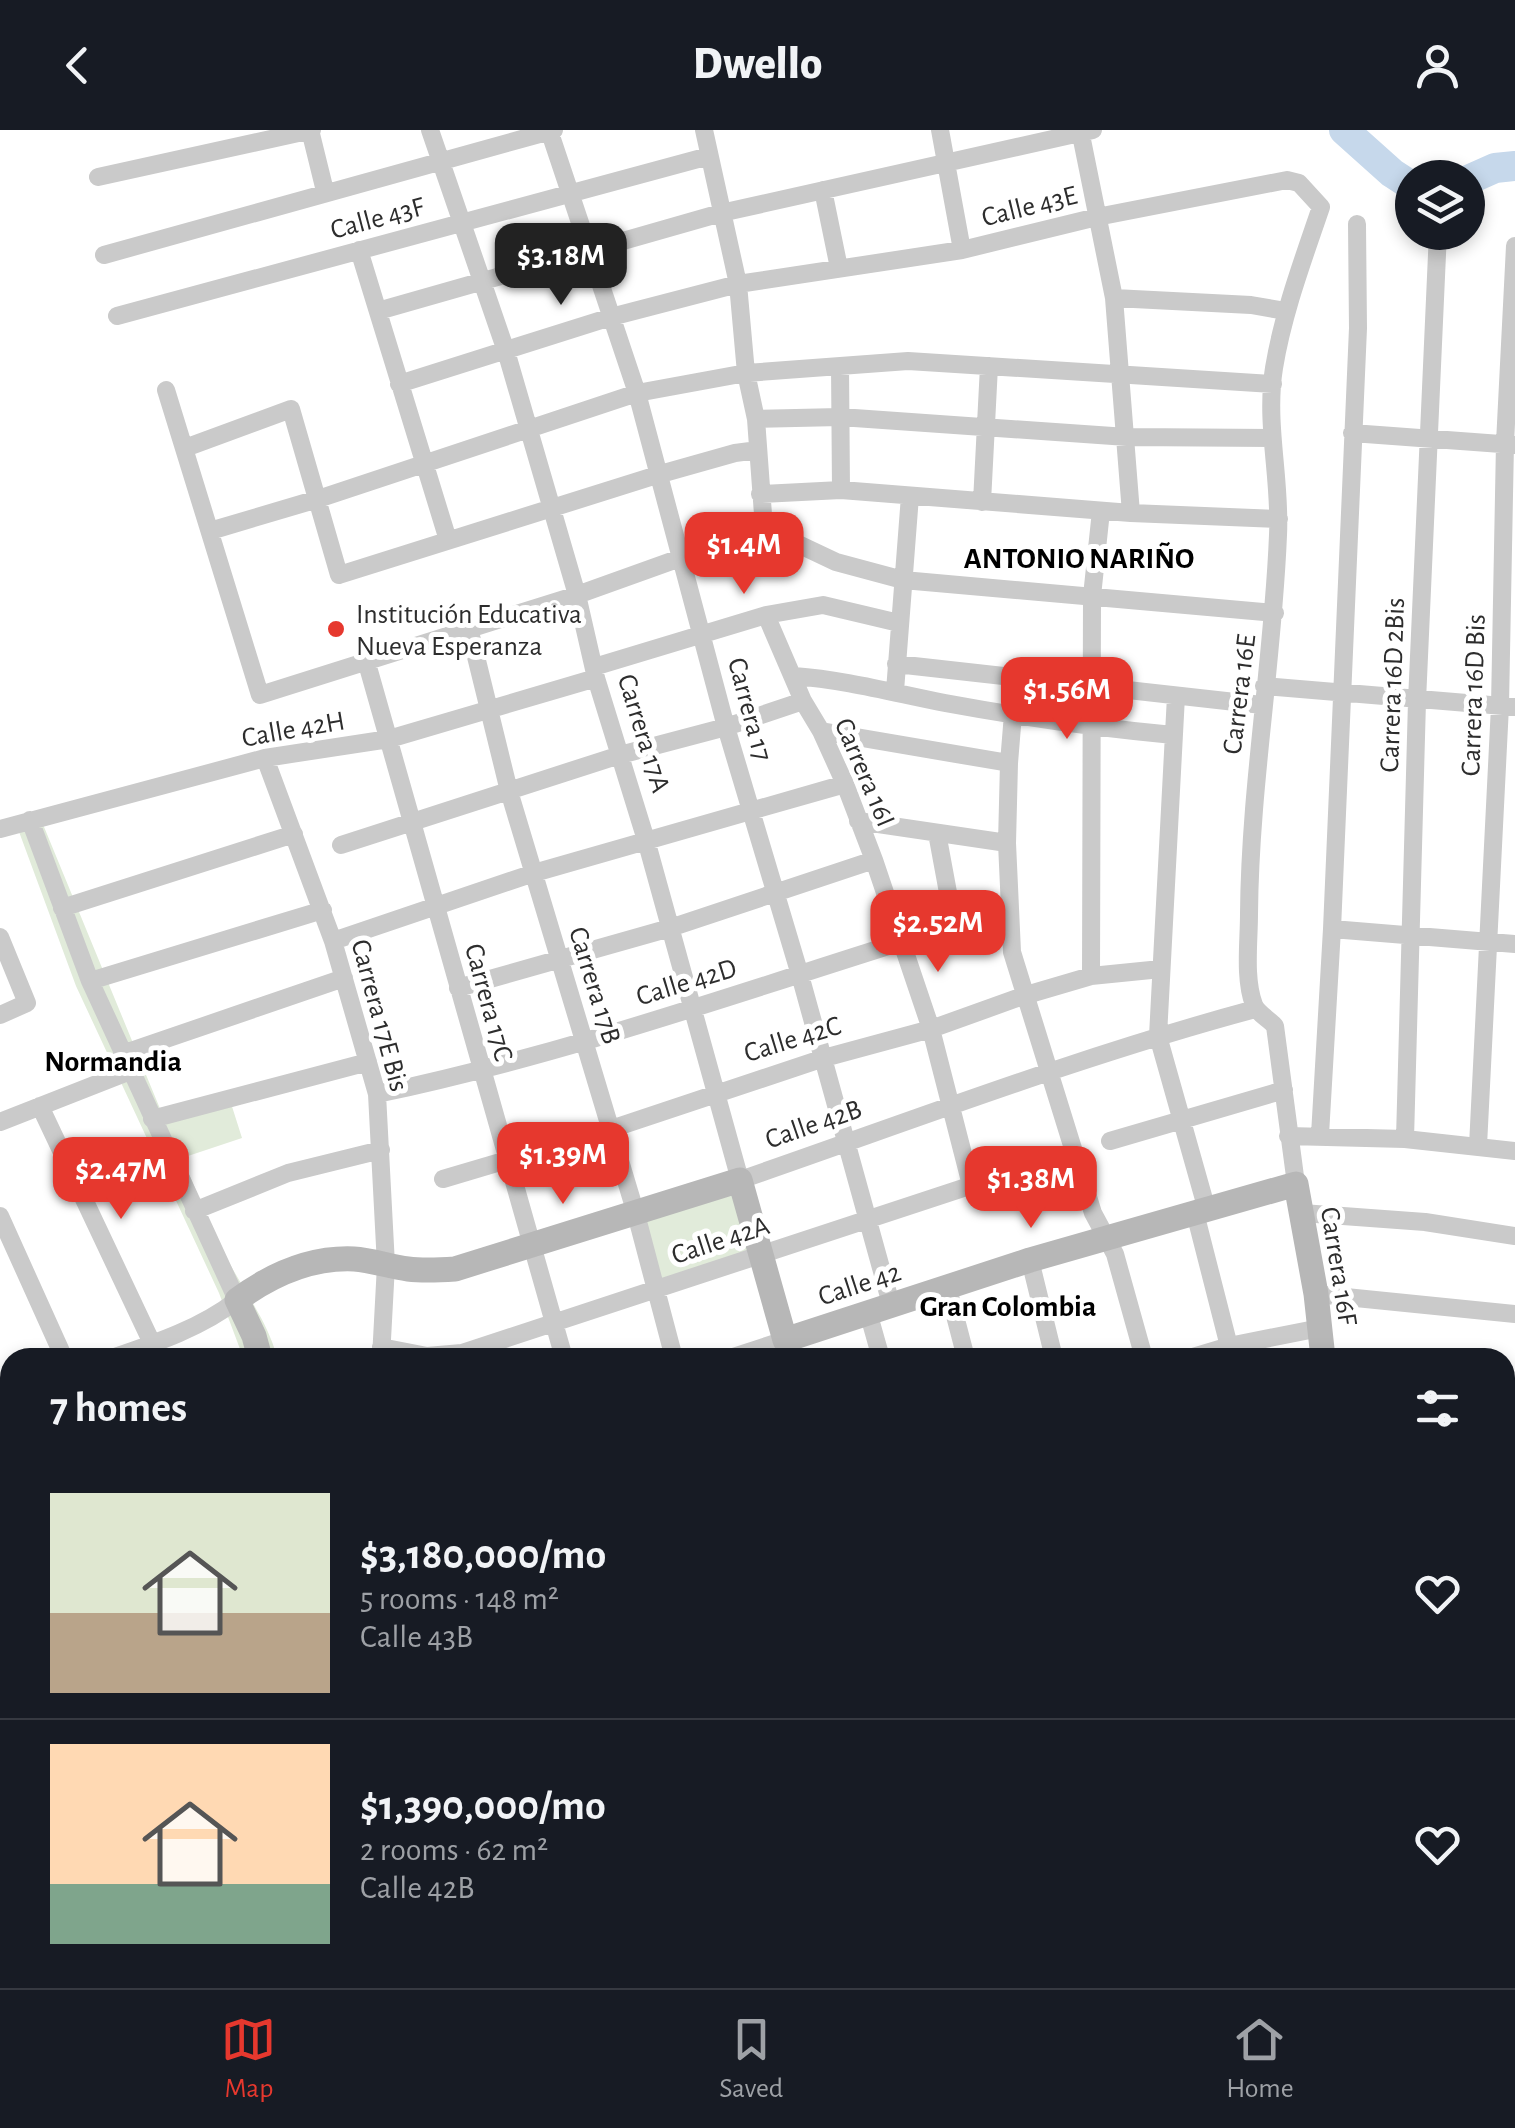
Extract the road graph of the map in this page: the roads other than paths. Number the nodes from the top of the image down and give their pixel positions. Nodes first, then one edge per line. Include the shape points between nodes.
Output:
1 (311, 130) edge
2 (430, 130) edge
3 (551, 130) edge
4 (704, 130) edge
5 (940, 130) edge
6 (1085, 131) edge
7 (709, 156) junction
8 (947, 162) junction
9 (440, 164) junction
10 (98, 177) dead end
11 (823, 190) junction
12 (325, 191) junction
13 (571, 192) junction
14 (1320, 207) joint
15 (721, 213) junction
16 (1096, 216) junction
17 (463, 222) junction
18 (1357, 224) dead end
19 (1515, 246) edge
20 (590, 248) junction
21 (360, 250) junction
22 (962, 250) junction
23 (1437, 250) edge
24 (104, 255) dead end
25 (840, 268) junction
26 (482, 282) junction
27 (738, 284) junction
28 (1114, 298) junction
29 (378, 311) junction
30 (1286, 312) junction
31 (117, 316) dead end
32 (611, 317) junction
33 (506, 351) junction
34 (840, 366) junction
35 (989, 366) junction
36 (746, 373) junction
37 (1122, 373) junction
38 (398, 384) junction
39 (1273, 384) junction
40 (166, 390) dead end
41 (637, 393) junction
42 (840, 416) junction
43 (756, 419) junction
44 (986, 426) junction
45 (527, 428) junction
46 (1352, 433) junction
47 (1126, 438) junction
48 (1272, 438) junction
49 (1427, 440) junction
50 (1510, 444) edge
51 (184, 448) junction
52 (758, 450) junction
53 (424, 463) junction
54 (657, 475) junction
55 (840, 490) junction
56 (760, 494) junction
57 (910, 496) junction
58 (318, 499) junction
59 (982, 502) junction
60 (551, 510) junction
61 (1102, 511) junction
62 (1131, 513) junction
63 (1279, 519) junction
64 (764, 528) junction
65 (210, 530) junction
66 (448, 540) junction
67 (681, 558) junction
68 (903, 580) junction
69 (577, 595) junction
70 (1092, 596) junction
71 (1275, 612) junction
72 (766, 615) junction
73 (899, 623) junction
74 (469, 628) junction
75 (704, 635) junction
76 (366, 660) junction
77 (896, 664) junction
78 (595, 672) junction
79 (794, 676) junction
80 (1016, 677) junction
81 (1264, 686) junction
82 (1090, 687) junction
83 (894, 691) junction
84 (1342, 692) junction
85 (1176, 696) junction
86 (803, 701) junction
87 (1418, 701) junction
88 (1262, 705) junction
89 (1508, 706) edge
90 (489, 711) junction
91 (1013, 715) junction
92 (726, 727) junction
93 (1090, 728) junction
94 (821, 731) junction
95 (1173, 735) junction
96 (389, 740) junction
97 (620, 755) junction
98 (266, 758) junction
99 (1009, 763) junction
100 (845, 784) junction
101 (509, 791) junction
102 (751, 810) junction
103 (30, 820) junction
104 (858, 822) junction
105 (411, 824) junction
106 (0, 829) edge
107 (294, 834) junction
108 (936, 834) junction
109 (646, 840) junction
110 (1008, 843) junction
111 (341, 845) dead end
112 (874, 860) junction
113 (534, 873) junction
114 (776, 894) junction
115 (434, 904) junction
116 (62, 908) junction
117 (1008, 908) junction
118 (322, 910) junction
119 (954, 925) junction
120 (670, 928) junction
121 (1332, 929) junction
122 (1412, 935) junction
123 (0, 937) edge
124 (333, 941) junction
125 (1490, 942) junction
126 (903, 943) junction
127 (1515, 944) edge
128 (559, 959) junction
129 (1161, 969) junction
130 (800, 975) junction
131 (1091, 976) junction
132 (344, 978) junction
133 (90, 981) junction
134 (458, 988) junction
135 (1023, 996) junction
136 (692, 1008) junction
137 (1256, 1010) junction
138 (0, 1015) edge
139 (931, 1030) junction
140 (1158, 1036) junction
141 (585, 1042) junction
142 (824, 1058) junction
143 (126, 1062) junction
144 (368, 1062) junction
145 (481, 1072) junction
146 (1047, 1072) junction
147 (1284, 1090) junction
148 (716, 1093) junction
149 (377, 1094) junction
150 (40, 1106) junction
151 (952, 1106) junction
152 (152, 1119) junction
153 (1180, 1121) junction
154 (0, 1122) edge
155 (611, 1129) junction
156 (1288, 1136) junction
157 (1320, 1136) junction
158 (1405, 1139) junction
159 (1110, 1141) dead end
160 (845, 1144) junction
161 (1478, 1146) junction
162 (381, 1150) junction
163 (1515, 1151) edge
164 (1073, 1152) junction
165 (507, 1161) junction
166 (443, 1178) dead end
167 (740, 1180) junction
168 (1296, 1184) junction
169 (971, 1185) junction
170 (194, 1211) junction
171 (1201, 1212) junction
172 (1302, 1213) junction
173 (636, 1214) junction
174 (0, 1216) edge
175 (866, 1220) junction
176 (1515, 1236) edge
177 (1107, 1237) junction
178 (532, 1246) junction
179 (761, 1254) junction
180 (1030, 1260) junction
181 (386, 1265) junction
182 (947, 1286) junction
183 (656, 1289) junction
184 (1316, 1294) junction
185 (237, 1300) junction
186 (880, 1308) junction
187 (1515, 1314) edge
188 (555, 1323) junction
189 (1320, 1328) junction
190 (59, 1348) edge
191 (154, 1348) edge
192 (160, 1348) edge
193 (257, 1348) edge
194 (381, 1348) edge
195 (474, 1348) edge
196 (561, 1348) edge
197 (671, 1348) edge
198 (788, 1348) edge
199 (881, 1348) edge
200 (963, 1348) edge
201 (1052, 1348) edge
202 (1141, 1348) edge
203 (1230, 1348) edge
204 (1246, 1348) edge
205 (1322, 1348) edge

1 - 10 street
1 - 12 street
2 - 9 street, Carrera 17A
3 - 9 street
3 - 13 street, Carrera 17
4 - 7 street
5 - 8 street
6 - 8 street, Calle 43E
6 - 16 street
7 - 13 street, Calle 43F
7 - 15 street
8 - 11 street, Calle 43E
8 - 22 street
9 - 12 street
9 - 17 street, Carrera 17A
11 - 15 street, Calle 43E
11 - 25 street
12 - 24 street
13 - 17 street, Calle 43F
13 - 20 street, Carrera 17
14 - 16 street, Calle 43E via 1288,180
14 - 30 street, Carrera 16E
15 - 20 street, Calle 43E
15 - 27 street
16 - 22 street, Calle 43E
16 - 28 street
17 - 21 street, Calle 43F
17 - 26 street, Carrera 17A
18 - 46 street
19 - 50 street, Carrera 16D Bis
20 - 26 street, Calle 43E
20 - 32 street, Carrera 17
21 - 29 street
21 - 31 street, Calle 43F
22 - 25 street, Calle 43E
23 - 49 street, Carrera 16D 2Bis
25 - 27 street, Calle 43E
26 - 29 street, Calle 43E
26 - 33 street, Carrera 17A
27 - 32 street, Calle 43E
27 - 36 street
28 - 30 street
28 - 37 street
29 - 38 street
30 - 39 street, Carrera 16E
32 - 33 street, Calle 43E
32 - 41 street, Carrera 17
33 - 38 street, Calle 43E
33 - 45 street, Carrera 17A
34 - 35 street
34 - 36 street
34 - 42 street
35 - 37 street
35 - 44 street
36 - 41 street
36 - 43 street
37 - 39 street
37 - 47 street
38 - 53 street
39 - 48 street, Carrera 16E
40 - 51 street
41 - 45 street
41 - 54 street, Carrera 17
42 - 43 street
42 - 44 street
42 - 55 street
43 - 52 street
44 - 47 street
44 - 59 street
45 - 53 street
45 - 60 street, Carrera 17A
46 - 49 street
46 - 84 street
47 - 48 street
47 - 62 street
48 - 63 street, Carrera 16E
49 - 50 street
49 - 87 street, Carrera 16D 2Bis
50 - 89 street, Carrera 16D Bis
51 - 58 street via 291,409
51 - 65 street
52 - 54 street
52 - 56 street
53 - 58 street
53 - 66 street
54 - 60 street
54 - 67 street, Carrera 17
55 - 56 street
55 - 57 street
56 - 64 street
57 - 59 street
57 - 68 street
58 - 65 street
58 - 66 street via 338,575
59 - 61 street
60 - 66 street
60 - 69 street, Carrera 17A
61 - 62 street
61 - 70 street
62 - 63 street
63 - 71 street, Carrera 16E
64 - 67 street
64 - 68 street via 836,562
65 - 76 street via 260,695
67 - 69 street
67 - 75 street, Carrera 17
68 - 70 street
68 - 73 street
69 - 74 street
69 - 78 street, Carrera 17A
70 - 71 street
70 - 82 street
71 - 81 street, Carrera 16E
72 - 73 street, Calle 42H via 824,605
72 - 75 street, Calle 42H
72 - 79 street, Carrera 16I
73 - 77 street
74 - 76 street
74 - 90 street, Carrera 17B
75 - 78 street, Calle 42H
75 - 92 street, Carrera 17
76 - 96 street, Carrera 17C
77 - 80 street
77 - 83 street
78 - 90 street, Calle 42H
78 - 97 street, Carrera 17A
79 - 83 street
79 - 86 street, Carrera 16I
80 - 82 street
80 - 91 street
81 - 84 street
81 - 88 street, Carrera 16E
82 - 85 street
82 - 93 street
83 - 91 street
84 - 87 street
84 - 121 street
85 - 88 street
85 - 95 street
86 - 92 street
86 - 94 street, Carrera 16I
87 - 89 street
87 - 122 street, Carrera 16D 2Bis
88 - 137 street, Carrera 16E via 1250,850 1249,979
89 - 125 street, Carrera 16D Bis
90 - 96 street, Calle 42H
90 - 101 street, Carrera 17B
91 - 93 street
91 - 99 street
92 - 97 street
92 - 102 street, Carrera 17
93 - 95 street
93 - 131 street
94 - 99 street
94 - 100 street, Carrera 16I
95 - 129 street
96 - 98 street, Calle 42H
96 - 105 street, Carrera 17C
97 - 101 street
97 - 109 street, Carrera 17A
98 - 103 street, Calle 42H
98 - 107 street, Carrera 17E Bis
99 - 110 street
100 - 102 street
100 - 104 street, Carrera 16I
101 - 105 street
101 - 113 street, Carrera 17B
102 - 109 street
102 - 114 street, Carrera 17
103 - 106 street, Calle 42H
103 - 116 street
104 - 108 street
104 - 112 street, Carrera 16I
105 - 111 street
105 - 115 street, Carrera 17C
107 - 116 street
107 - 118 street, Carrera 17E Bis
108 - 110 street
108 - 119 street, Carrera 16I
109 - 113 street
109 - 120 street, Carrera 17A
110 - 117 street
112 - 114 street
112 - 126 street, Carrera 16I
113 - 115 street
113 - 128 street, Carrera 17B
114 - 120 street
114 - 130 street, Carrera 17
115 - 124 street
115 - 134 street, Carrera 17C
116 - 133 street
117 - 119 street, Calle 42D
117 - 135 street
118 - 124 street, Carrera 17E Bis
118 - 133 street
119 - 126 street, Calle 42D
120 - 128 street
120 - 136 street, Carrera 17A
121 - 122 street
121 - 157 street
122 - 125 street
122 - 158 street, Carrera 16D 2Bis
123 - 138 street via 27,1003
124 - 132 street, Carrera 17E Bis
125 - 127 street
125 - 161 street, Carrera 16D Bis
126 - 130 street, Calle 42D
126 - 139 street, Carrera 16I
128 - 134 street
128 - 141 street, Carrera 17B
129 - 131 street, Calle 42C
129 - 140 street
130 - 136 street, Calle 42D
130 - 142 street, Carrera 17
131 - 135 street, Calle 42C
132 - 143 street
132 - 144 street, Carrera 17E Bis
133 - 143 street
134 - 145 street, Carrera 17C
135 - 139 street, Calle 42C
135 - 146 street
136 - 141 street, Calle 42D
136 - 148 street, Carrera 17A
137 - 140 street, Calle 42B
137 - 147 street, Carrera 16E via 1275,1026
139 - 142 street, Calle 42C
139 - 151 street, Carrera 16I
140 - 146 street, Calle 42B
140 - 153 street
141 - 145 street, Calle 42D
141 - 155 street, Carrera 17B
142 - 148 street, Calle 42C
142 - 160 street, Carrera 17
143 - 150 street
143 - 152 street
144 - 149 street, Carrera 17E Bis
144 - 152 street
145 - 149 street, Calle 42D
145 - 165 street, Carrera 17C
146 - 151 street, Calle 42B
146 - 164 street
147 - 153 street
147 - 156 street, Carrera 16E
148 - 155 street, Calle 42C
148 - 167 street, Carrera 17A
149 - 162 street, Carrera 17E Bis
150 - 154 street
150 - 191 street
151 - 160 street, Calle 42B
151 - 169 street, Carrera 16I
152 - 170 street
153 - 159 street
153 - 171 street
155 - 165 street, Calle 42C
155 - 173 street, Carrera 17B
156 - 157 street
156 - 168 street, Carrera 16E
157 - 158 street
158 - 161 street
160 - 167 street, Calle 42B
160 - 175 street, Carrera 17
161 - 163 street
162 - 170 street via 288,1173
162 - 181 street, Carrera 17E Bis
164 - 169 street, Calle 42A
164 - 177 street via 1092,1213
165 - 166 street, Calle 42C
165 - 178 street, Carrera 17C
167 - 173 street, Calle 42B
167 - 179 street, Carrera 17A
168 - 171 street, Calle 42
168 - 172 street, Carrera 16F
169 - 175 street, Calle 42A
170 - 185 street
171 - 177 street, Calle 42
171 - 203 street
172 - 176 street
172 - 184 street, Carrera 16F
173 - 178 street, Calle 42B
173 - 183 street, Carrera 17B
174 - 190 street
175 - 179 street, Calle 42A
175 - 186 street, Carrera 17
177 - 180 street, Calle 42
177 - 202 street
178 - 181 street, Calle 42B via 456,1269
178 - 188 street, Carrera 17C
179 - 183 street, Calle 42A
179 - 198 street, Carrera 17A
180 - 182 street, Calle 42
180 - 201 street
181 - 185 street via 353,1259 306,1264
181 - 194 street, Carrera 17E Bis
182 - 186 street, Calle 42
182 - 200 street
183 - 188 street, Calle 42A
183 - 197 street, Carrera 17B
184 - 187 street
184 - 189 street, Carrera 16F
185 - 192 street
185 - 193 street
186 - 198 street, Calle 42
186 - 199 street, Carrera 17
188 - 195 street, Calle 42A
188 - 196 street, Carrera 17C
189 - 204 street
189 - 205 street, Carrera 16F

